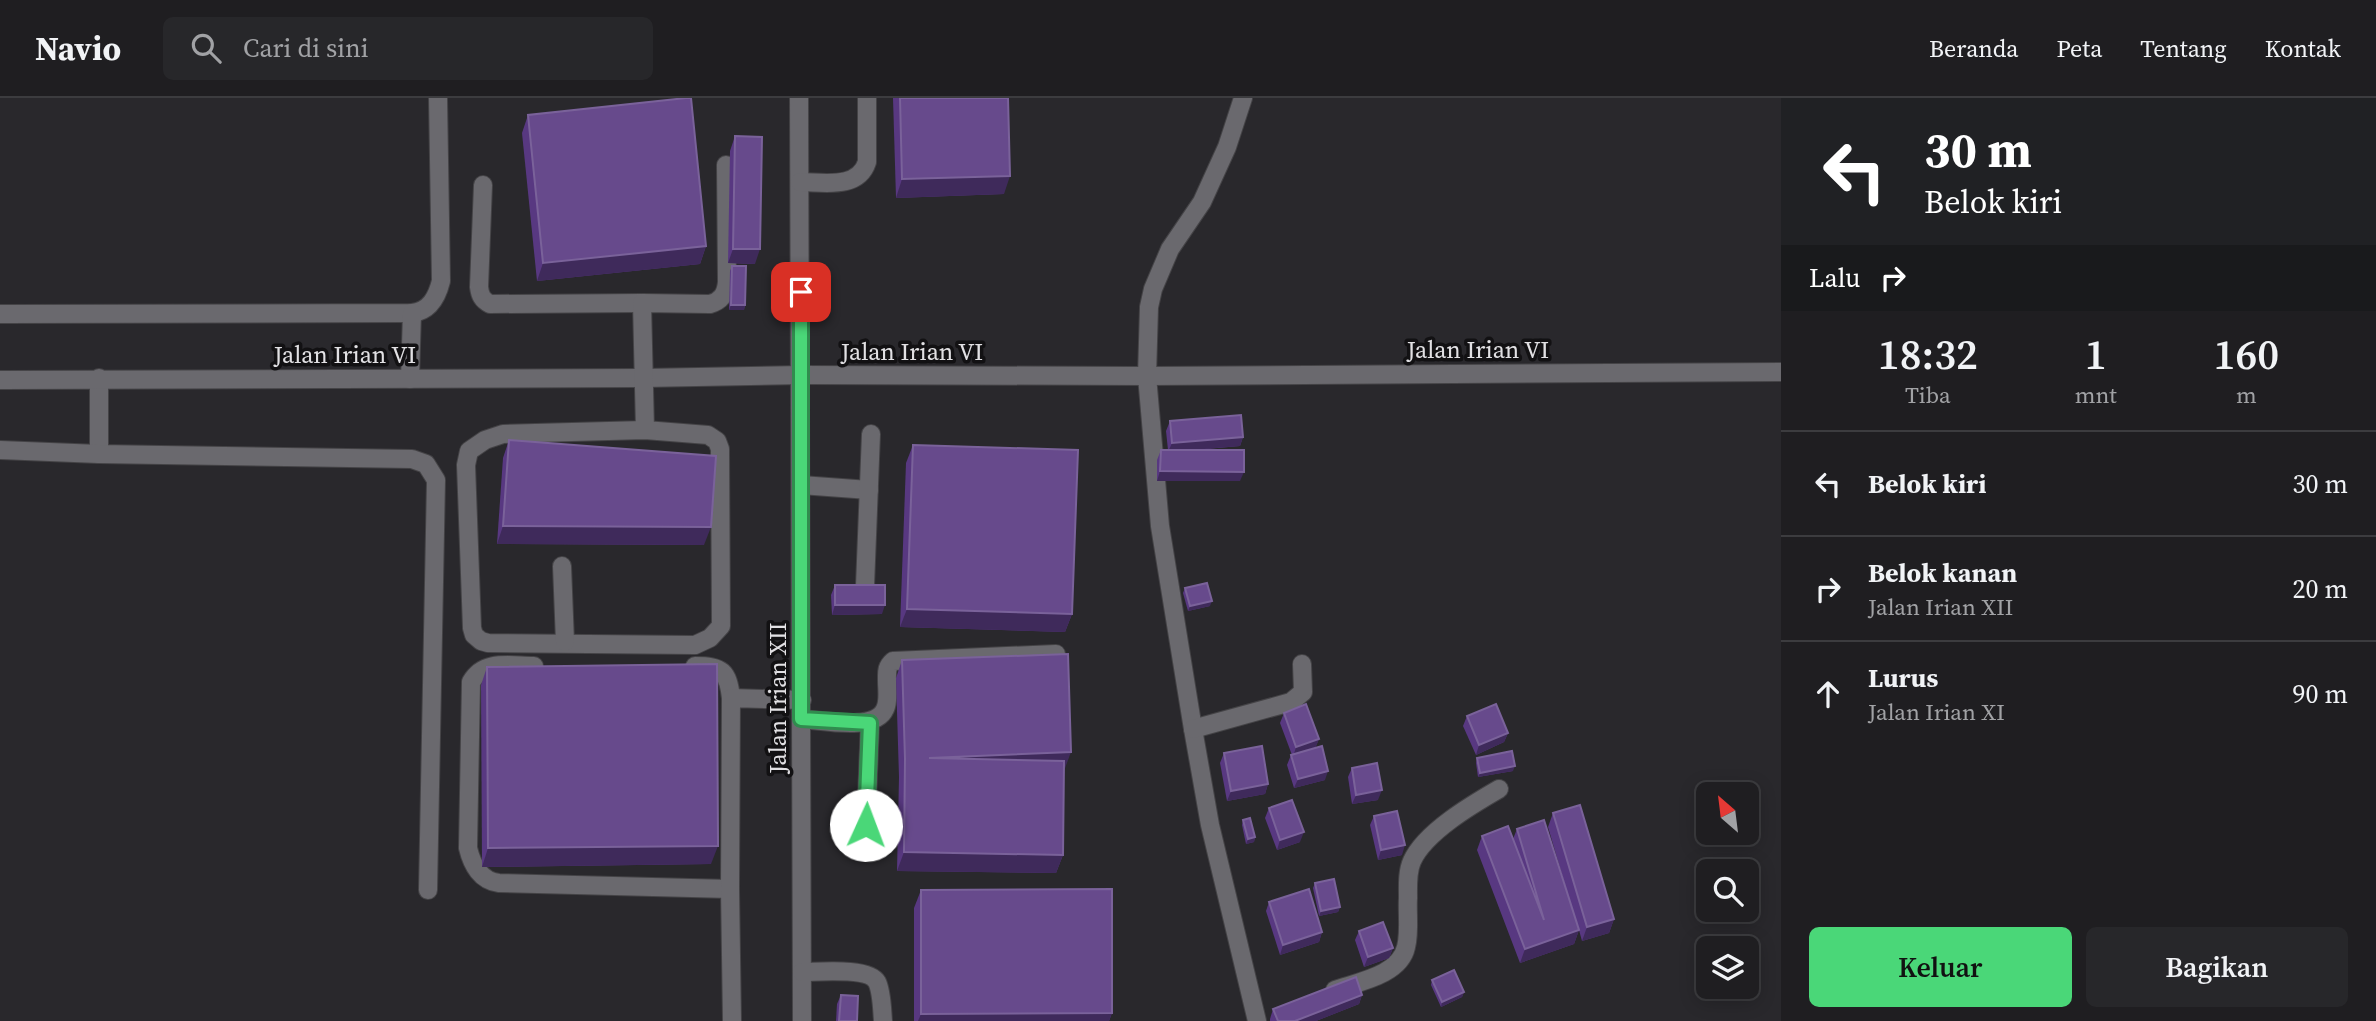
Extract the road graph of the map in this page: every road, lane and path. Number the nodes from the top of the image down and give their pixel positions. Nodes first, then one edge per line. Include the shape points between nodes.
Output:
1 (438, 98) edge
2 (799, 98) edge
3 (867, 98) edge
4 (1248, 99) edge
5 (726, 165) dead end
6 (800, 181) junction
7 (482, 185) dead end
8 (642, 303) junction
9 (412, 313) junction
10 (0, 314) edge
11 (1781, 372) edge
12 (802, 375) junction
13 (1147, 376) junction
14 (99, 378) junction
15 (643, 378) junction
16 (410, 379) junction
17 (0, 380) edge
18 (645, 430) junction
19 (871, 434) dead end
20 (0, 450) edge
21 (99, 454) junction
22 (801, 485) junction
23 (869, 490) junction
24 (562, 566) dead end
25 (865, 586) edge
26 (565, 642) junction
27 (1056, 654) edge
28 (1302, 664) dead end
29 (554, 666) edge
30 (675, 666) edge
31 (731, 698) junction
32 (802, 700) junction
33 (801, 719) junction
34 (870, 723) junction
35 (1193, 729) junction
36 (1499, 789) dead end
37 (866, 825) dead end
38 (730, 889) junction
39 (428, 890) dead end
40 (802, 972) junction
41 (1315, 996) edge
42 (1260, 1017) edge
43 (732, 1021) edge
44 (802, 1021) edge
45 (883, 1021) edge

1 - 9 street via 441,281 429,305
2 - 6 street, Jalan Irian XII
3 - 6 street via 864,170 851,181
4 - 13 street via 1202,202 1170,249 1153,289
5 - 8 street via 725,293 710,304
6 - 12 street, Jalan Irian XII
7 - 8 street via 479,287 486,302
8 - 15 street
9 - 10 street
9 - 16 street
11 - 13 street, Jalan Irian VI
12 - 13 street, Jalan Irian VI
12 - 15 street, Jalan Irian VI
12 - 22 street, Jalan Irian XII
13 - 35 street via 1160,526
14 - 16 street, Jalan Irian VI
14 - 17 street, Jalan Irian VI
14 - 21 street
15 - 16 street, Jalan Irian VI
15 - 18 street
18 - 26 street via 708,435 719,444 722,623 710,638 695,645
18 - 26 street via 503,434 469,451 466,477 474,635 488,643
19 - 23 street
20 - 21 street
21 - 39 street via 412,459 426,464 436,480
22 - 23 street
22 - 32 street, Jalan Irian XII
23 - 25 street
24 - 26 street
27 - 34 street via 893,661 887,668 885,709
28 - 35 street via 1303,692 1292,702
29 - 38 street via 487,666 471,682 468,848 474,867 499,883
30 - 31 street via 717,668 728,677
31 - 32 street
31 - 38 street
32 - 33 street, Jalan Irian XII
33 - 34 street
33 - 40 street, Jalan Irian XII
34 - 37 street
35 - 42 street via 1210,825
36 - 41 street via 1446,824 1411,861 1407,944 1402,958 1376,975
38 - 43 street
40 - 44 street, Jalan Irian XII
40 - 45 street via 870,975 876,979

